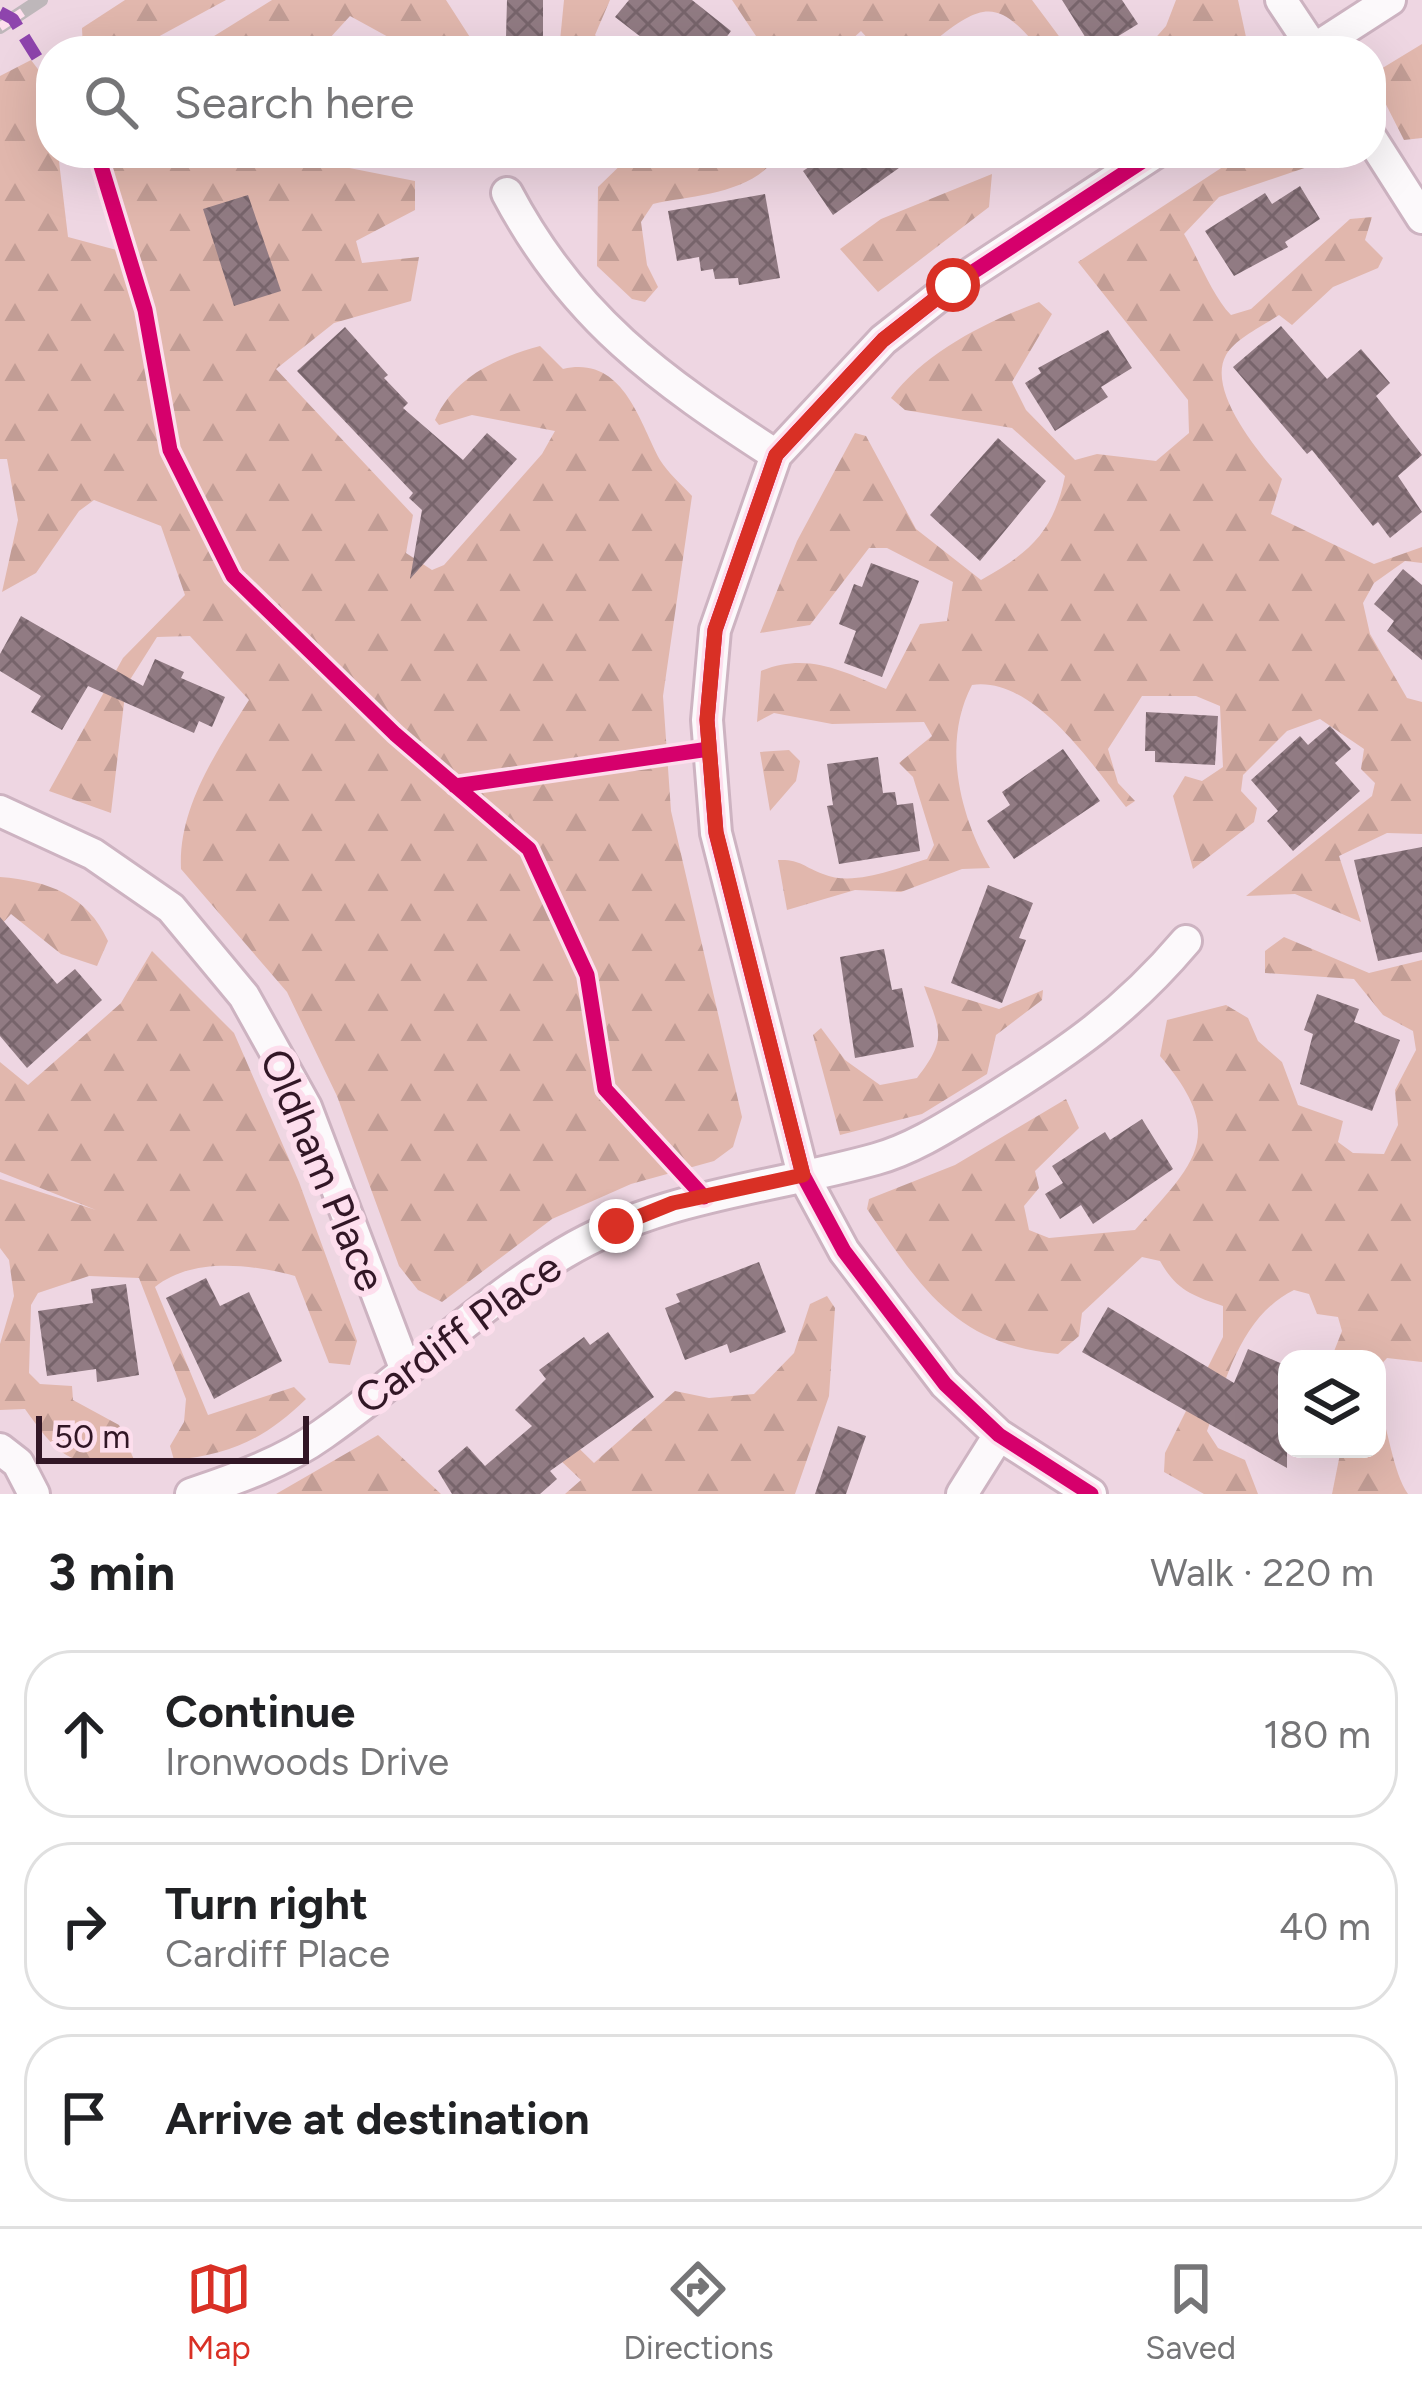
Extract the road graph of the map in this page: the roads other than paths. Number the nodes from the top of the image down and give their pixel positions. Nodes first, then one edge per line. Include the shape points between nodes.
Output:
1 (1281, 0) edge
2 (1390, 0) edge
3 (1304, 36) edge
4 (1335, 36) edge
5 (1386, 162) edge
6 (1132, 168) edge
7 (507, 194) dead end
8 (1422, 218) edge
9 (776, 455) junction
10 (0, 811) edge
11 (1186, 941) dead end
12 (803, 1175) junction
13 (405, 1368) junction
14 (999, 1435) junction
15 (0, 1449) edge
16 (34, 1494) edge
17 (190, 1494) edge
18 (962, 1494) edge
19 (1090, 1494) edge

1 - 3 street
2 - 4 street
5 - 8 street
6 - 9 street via 883,340
7 - 9 street via 541,257 590,312 658,374
9 - 12 street via 715,630 707,720 716,832
10 - 13 street, Oldham Place via 93,854 171,908 244,995 306,1107
11 - 12 street, Cardiff Place via 1088,1040 880,1158
12 - 13 street, Cardiff Place via 673,1203 616,1226 562,1254
12 - 14 street via 898,1328
13 - 17 street, Cardiff Place via 321,1436 250,1474
14 - 18 street
14 - 19 street
15 - 16 street

